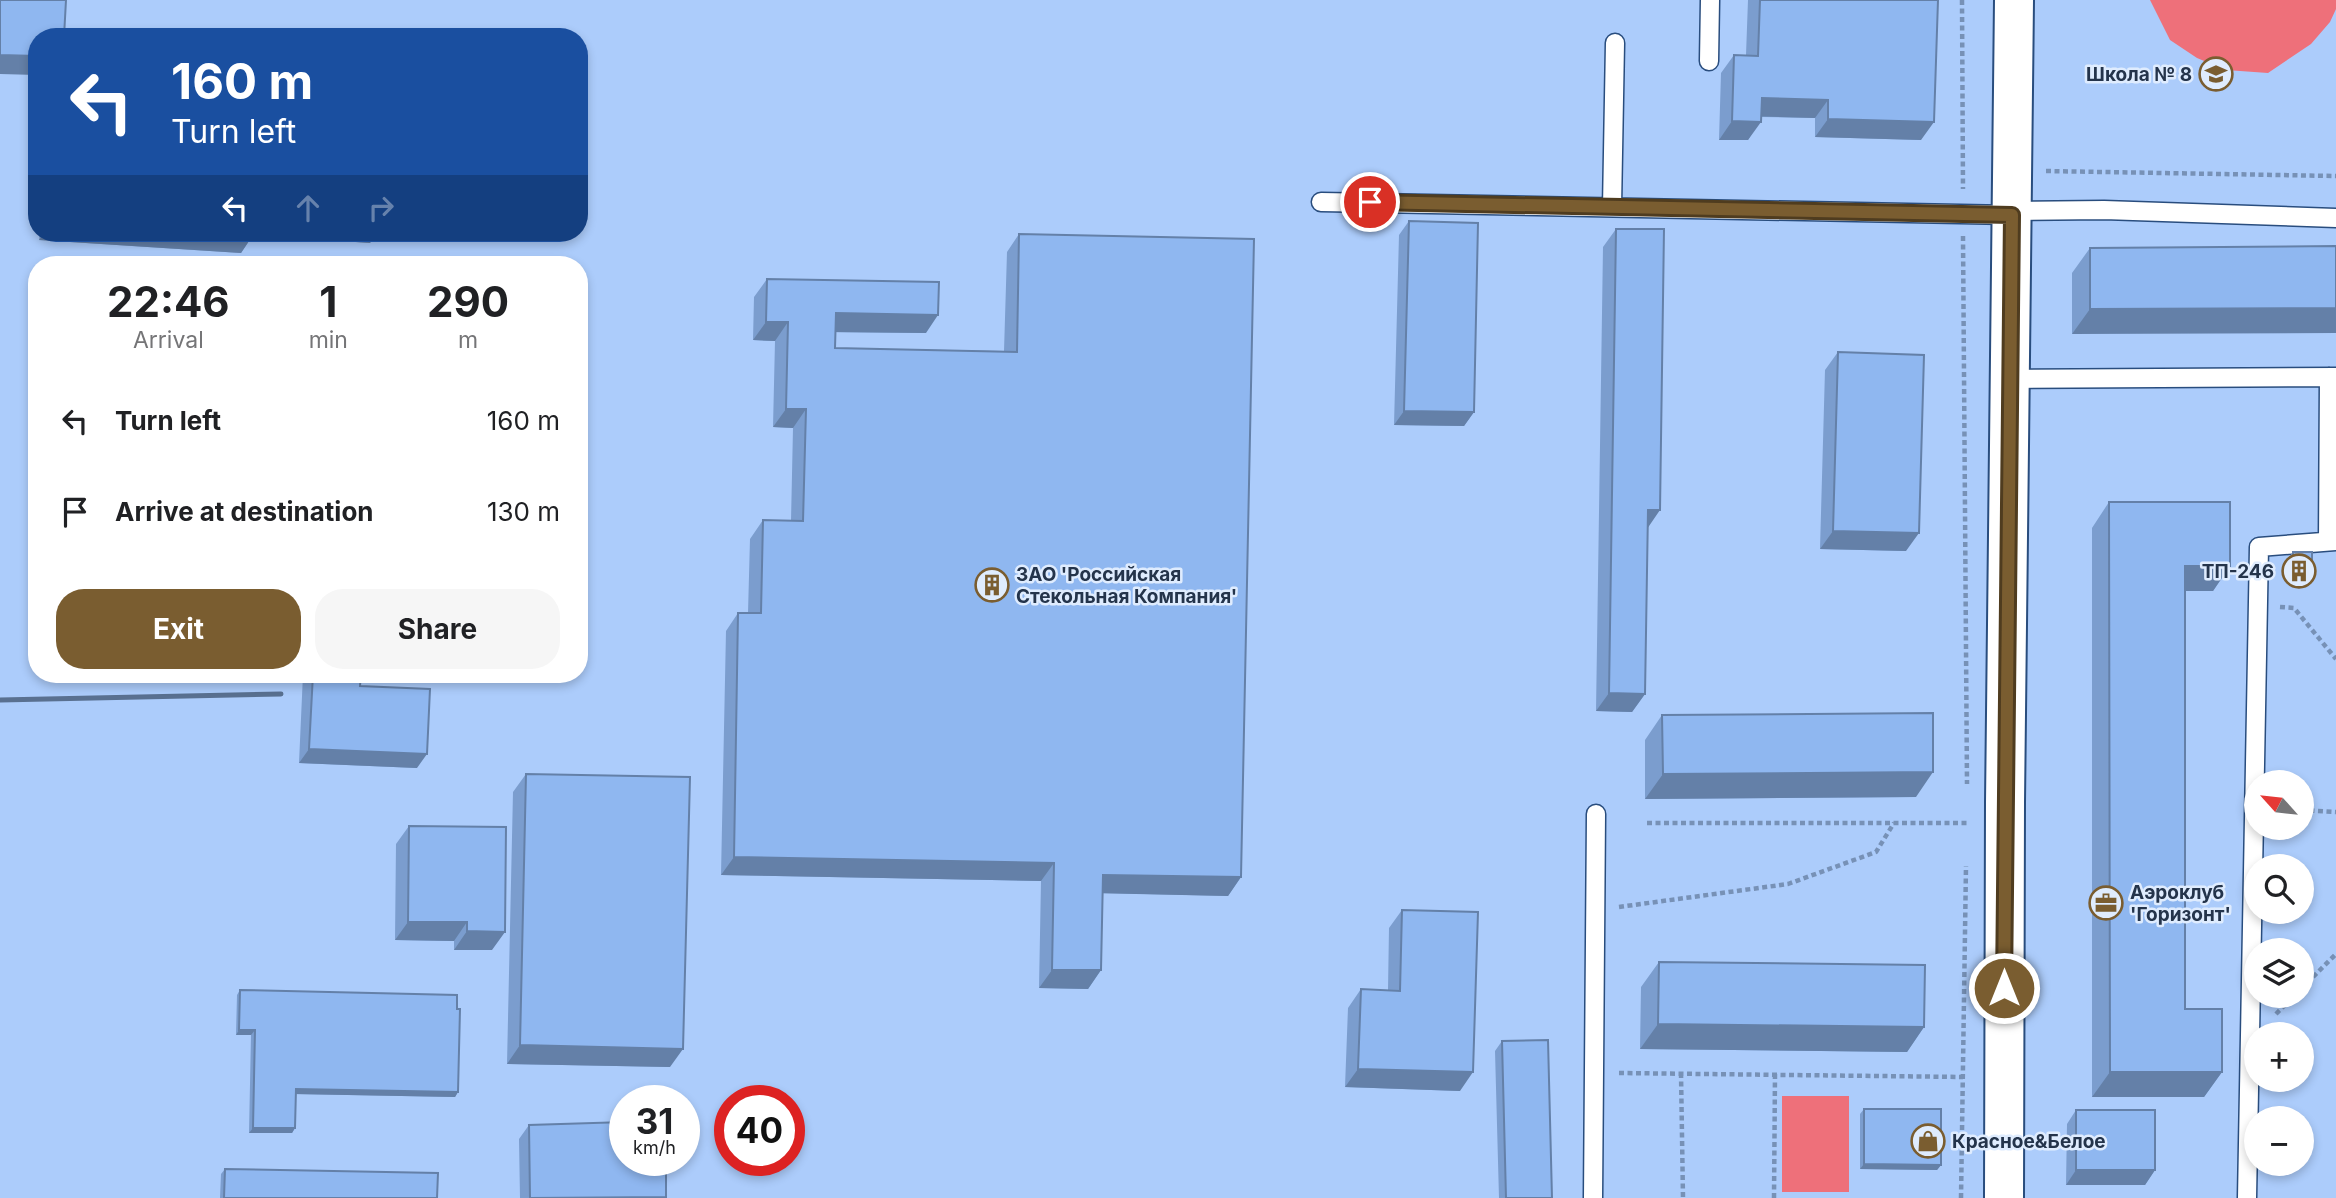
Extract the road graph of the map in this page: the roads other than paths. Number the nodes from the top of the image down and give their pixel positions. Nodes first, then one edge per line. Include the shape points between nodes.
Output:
1 (1710, 0) edge
2 (2014, 0) edge
3 (1615, 43) dead end
4 (1709, 61) dead end
5 (1321, 202) dead end
6 (1612, 207) junction
7 (2012, 213) junction
8 (2336, 218) edge
9 (2333, 377) edge
10 (2010, 379) junction
11 (2332, 541) edge
12 (1596, 814) dead end
13 (1592, 1198) edge
14 (2004, 1198) edge
15 (2247, 1198) edge

1 - 4 lane
2 - 7 street
3 - 6 lane
5 - 6 lane
6 - 7 lane
7 - 8 lane via 2104,210
7 - 10 street
9 - 10 lane
9 - 11 lane
10 - 14 street
11 - 15 lane via 2259,547
12 - 13 lane

